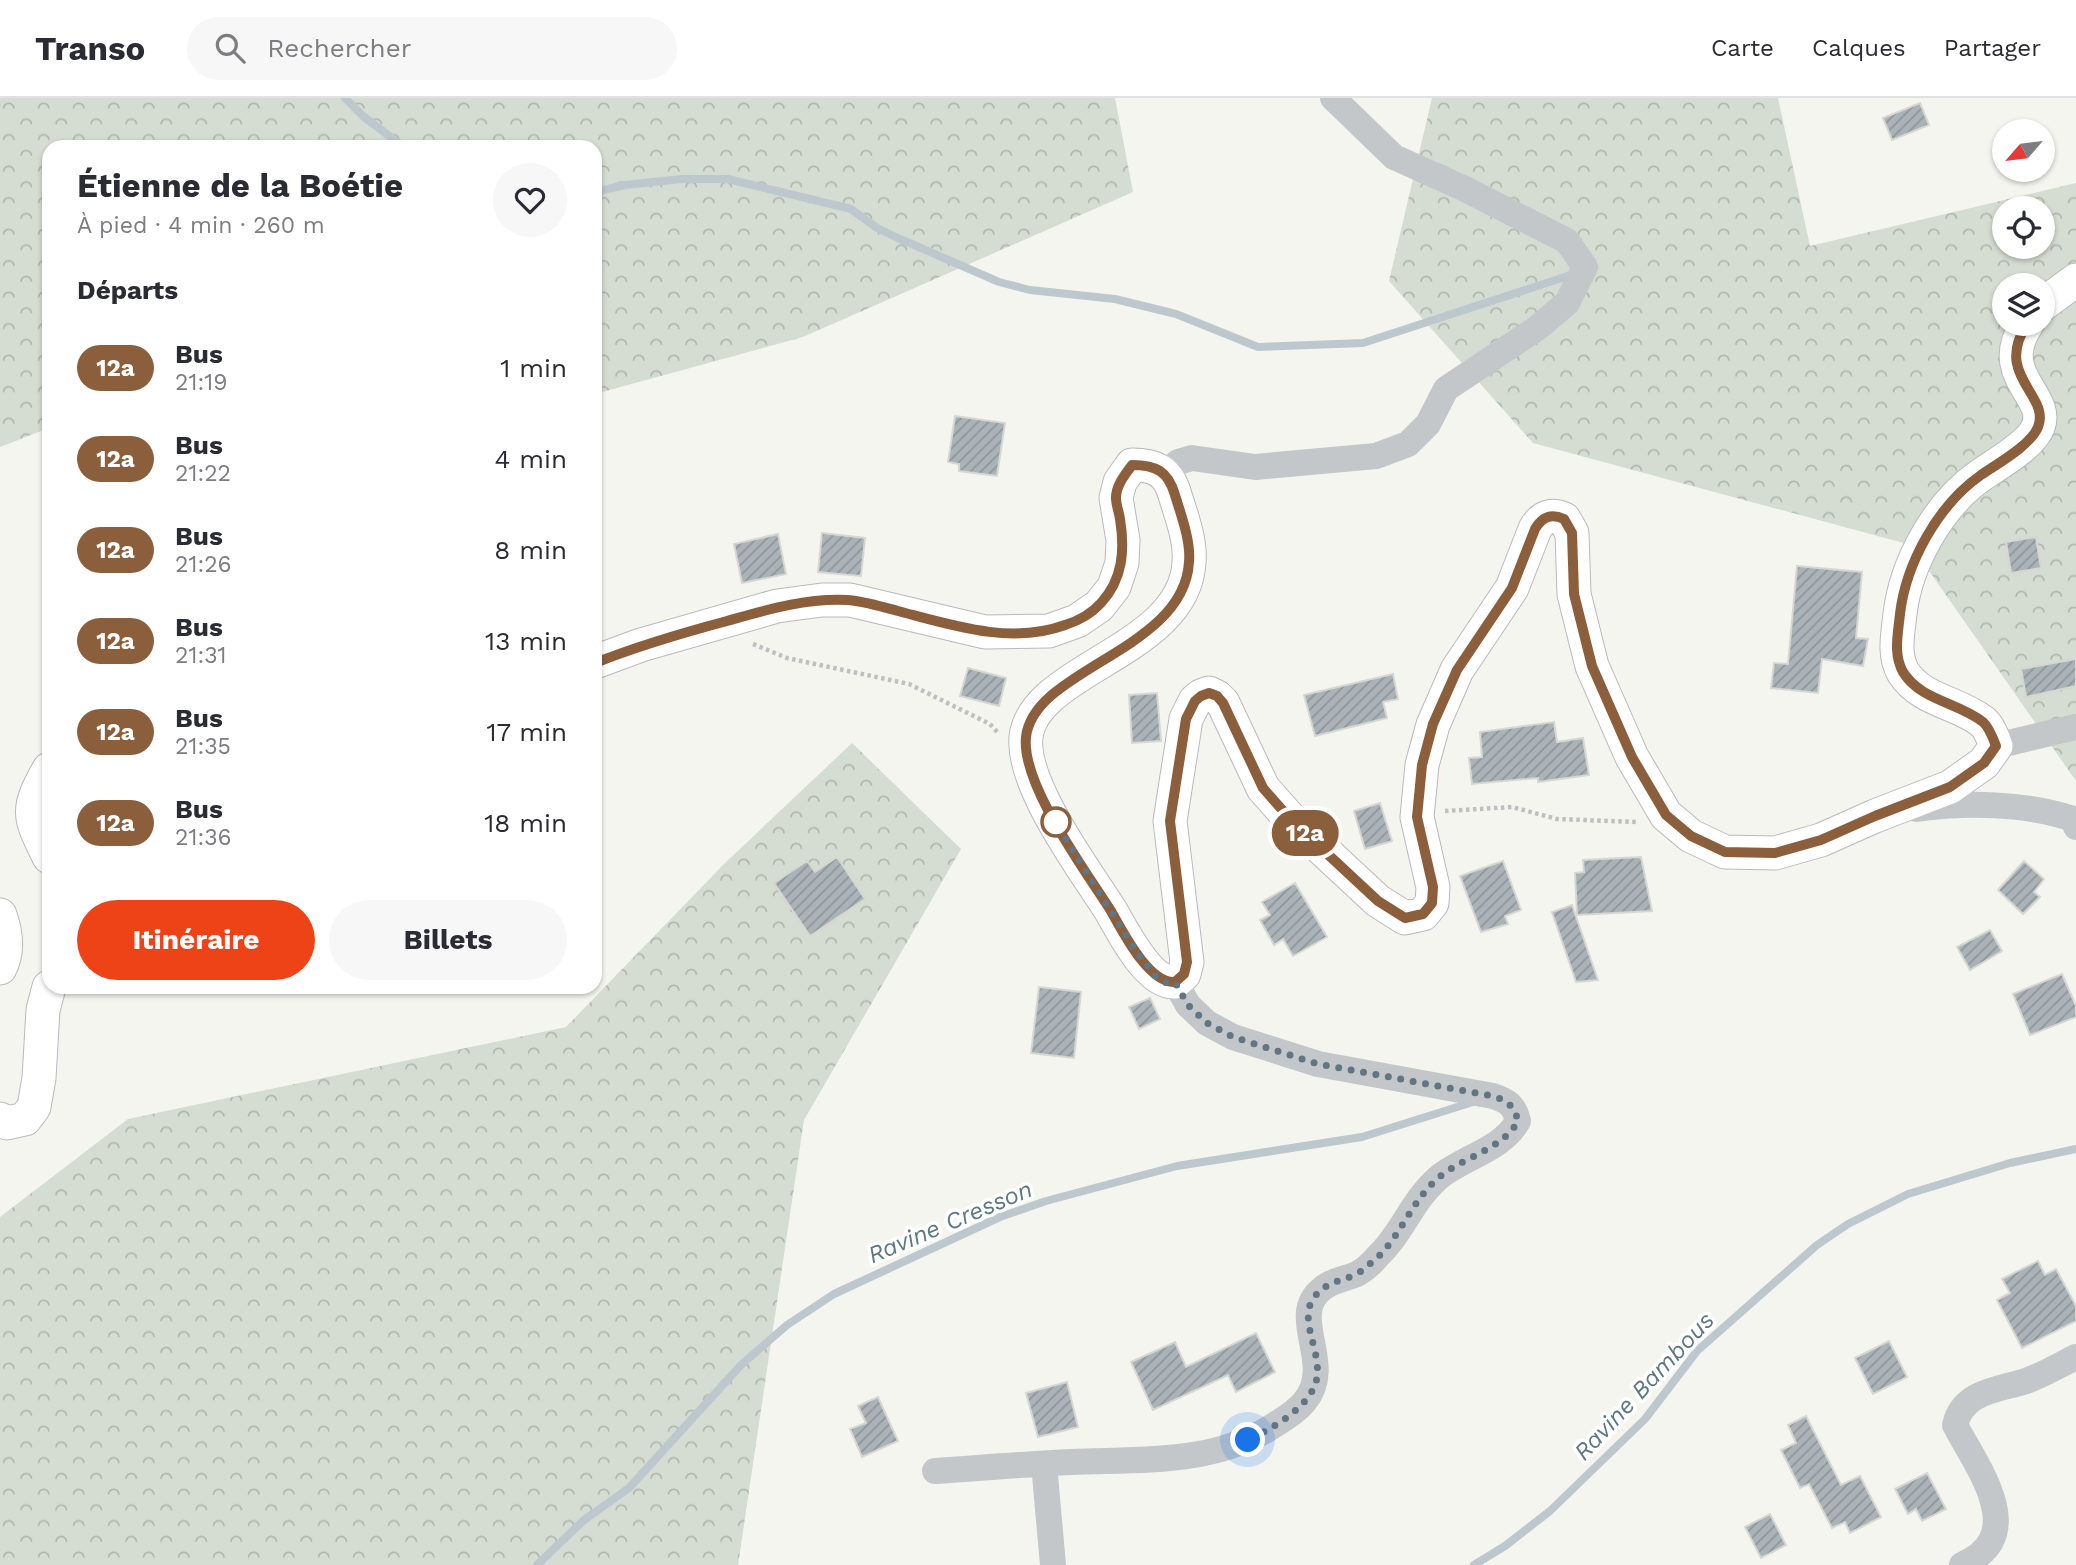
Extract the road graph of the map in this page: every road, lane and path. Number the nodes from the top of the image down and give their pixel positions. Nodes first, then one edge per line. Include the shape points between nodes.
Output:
1 (1332, 98) edge
2 (2076, 280) edge
3 (2055, 295) edge
4 (2021, 336) edge
5 (1165, 475) junction
6 (707, 626) junction
7 (602, 659) edge
8 (2076, 727) edge
9 (1996, 746) junction
10 (1029, 768) junction
11 (42, 785) edge
12 (1875, 816) junction
13 (1417, 817) junction
14 (1669, 818) junction
15 (2076, 827) edge
16 (42, 843) edge
17 (0, 915) edge
18 (0, 968) edge
19 (1175, 982) junction
20 (47, 994) edge
21 (0, 1119) edge
22 (2076, 1357) edge
23 (1044, 1464) junction
24 (935, 1471) dead end
25 (1053, 1565) edge
26 (1962, 1565) edge

1 - 5 street via 1394,158 1567,241 1585,267 1567,303 1446,389 1428,424 1408,444 1376,456 1255,467 1192,458 1178,462
2 - 3 main road
4 - 9 main road via 2015,362 2037,407 2039,426 1950,504 1926,534 1902,600 1896,652 1902,671 1915,687 1985,724
5 - 6 main road via 1150,465 1132,465 1116,498 1123,540 1114,587 1099,606 1077,621 1049,631 985,632 841,600 778,606
5 - 10 main road via 1184,526 1190,561 1182,593 1168,614 1054,694 1032,717 1026,737
6 - 7 main road
6 - 10 path via 787,657 909,684 990,724
8 - 9 street
9 - 12 main road via 1984,763 1950,787
10 - 19 main road via 1040,798 1135,950 1157,978
11 - 16 main road via 31,810
12 - 14 main road via 1821,840 1775,853 1725,852 1691,836
12 - 15 street via 1948,805 2020,808 2054,813 2073,820
13 - 14 path via 1512,807 1557,819 1652,822
13 - 14 main road via 1422,765 1433,724 1457,670 1512,588 1539,522 1556,515 1572,533 1574,594 1592,666 1632,757
13 - 19 main road via 1433,887 1432,903 1423,914 1405,918 1378,901 1293,822 1263,788 1223,703 1209,693 1201,696 1186,719 1170,821 1187,962 1184,974
17 - 18 main road via 5,957
19 - 23 street via 1188,1005 1207,1023 1233,1037 1318,1064 1493,1096 1515,1109 1518,1121 1503,1140 1460,1162 1419,1197 1378,1257 1358,1273 1320,1289 1308,1313 1317,1379 1305,1401 1285,1418 1231,1447 1159,1461
20 - 21 main road via 34,1107 25,1118 7,1123
22 - 26 street via 2028,1381 1987,1391 1967,1402 1958,1415 1955,1425 1989,1489 1997,1516 1996,1535 1986,1549
23 - 24 street
23 - 25 street

